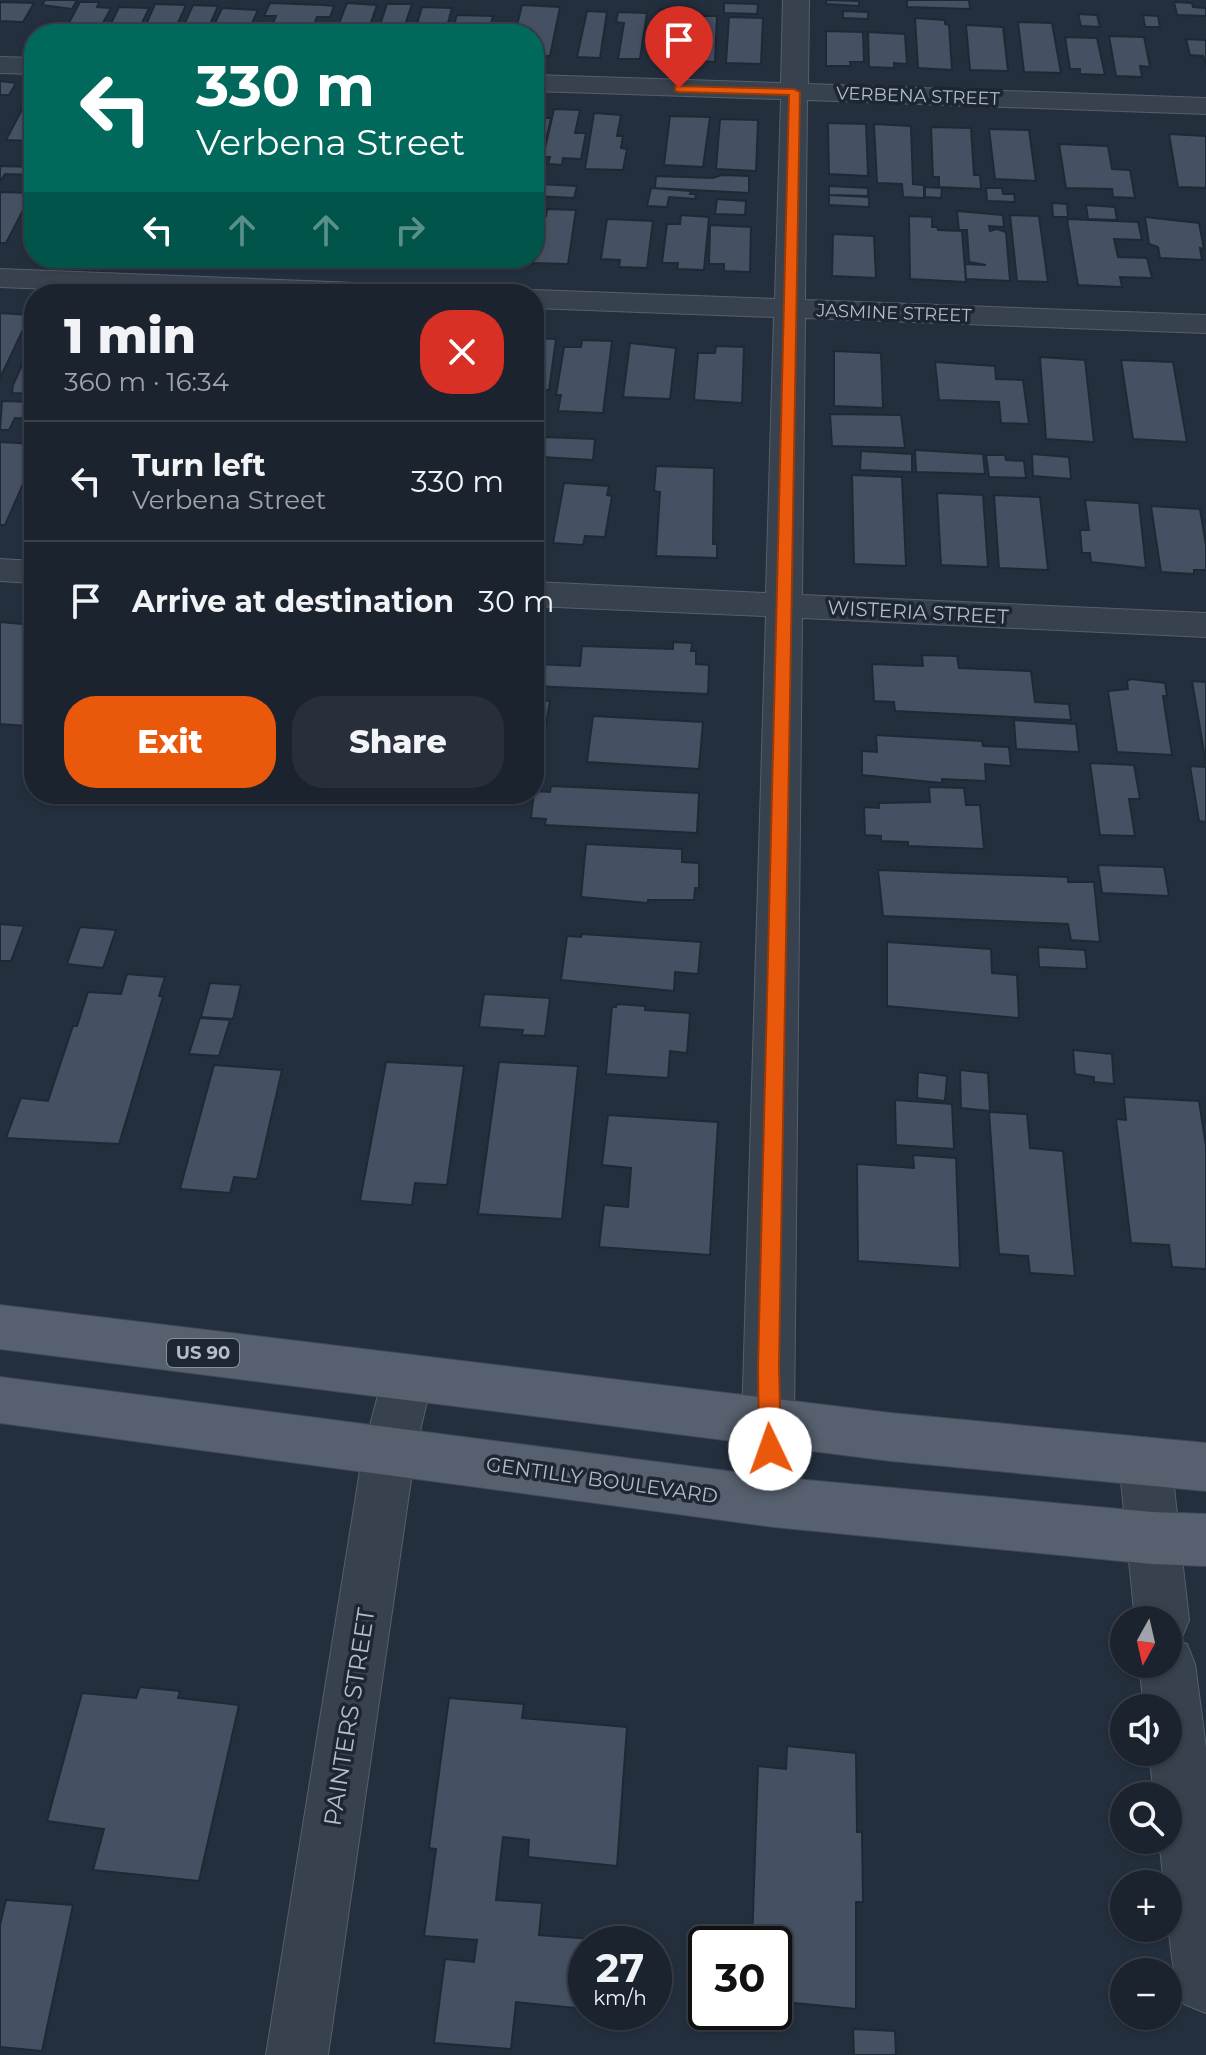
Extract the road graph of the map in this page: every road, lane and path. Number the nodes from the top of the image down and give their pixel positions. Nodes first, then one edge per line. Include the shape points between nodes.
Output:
1 (796, 0) edge
2 (0, 65) edge
3 (24, 66) edge
4 (544, 83) edge
5 (794, 92) junction
6 (1206, 106) edge
7 (0, 278) edge
8 (153, 284) edge
9 (544, 299) edge
10 (790, 309) junction
11 (1206, 324) edge
12 (0, 570) edge
13 (24, 571) edge
14 (544, 594) edge
15 (784, 606) junction
16 (1206, 625) edge
17 (0, 1327) edge
18 (407, 1380) junction
19 (0, 1400) edge
20 (768, 1422) junction
21 (389, 1452) junction
22 (1145, 1461) junction
23 (1206, 1467) edge
24 (774, 1502) junction
25 (1152, 1538) junction
26 (1206, 1540) edge
27 (1160, 1606) edge
28 (1169, 1678) edge
29 (1206, 1982) edge
30 (297, 2055) edge

1 - 5 street
2 - 3 street
4 - 5 street, VERBENA STREET
5 - 6 street, VERBENA STREET
5 - 10 street
7 - 8 street
9 - 10 street, JASMINE STREET
10 - 11 street, JASMINE STREET
10 - 15 street
12 - 13 street
14 - 15 street, WISTERIA STREET
15 - 16 street, WISTERIA STREET
15 - 20 street
17 - 18 main road, US 90
18 - 20 main road, US 90
18 - 21 street, PAINTERS STREET
19 - 21 main road, GENTILLY BOULEVARD
20 - 22 main road, US 90
20 - 24 street
21 - 24 main road, GENTILLY BOULEVARD
21 - 30 street, PAINTERS STREET
22 - 23 main road, US 90
22 - 25 street
24 - 25 main road, GENTILLY BOULEVARD
25 - 26 main road, GENTILLY BOULEVARD
25 - 27 street
28 - 29 street

